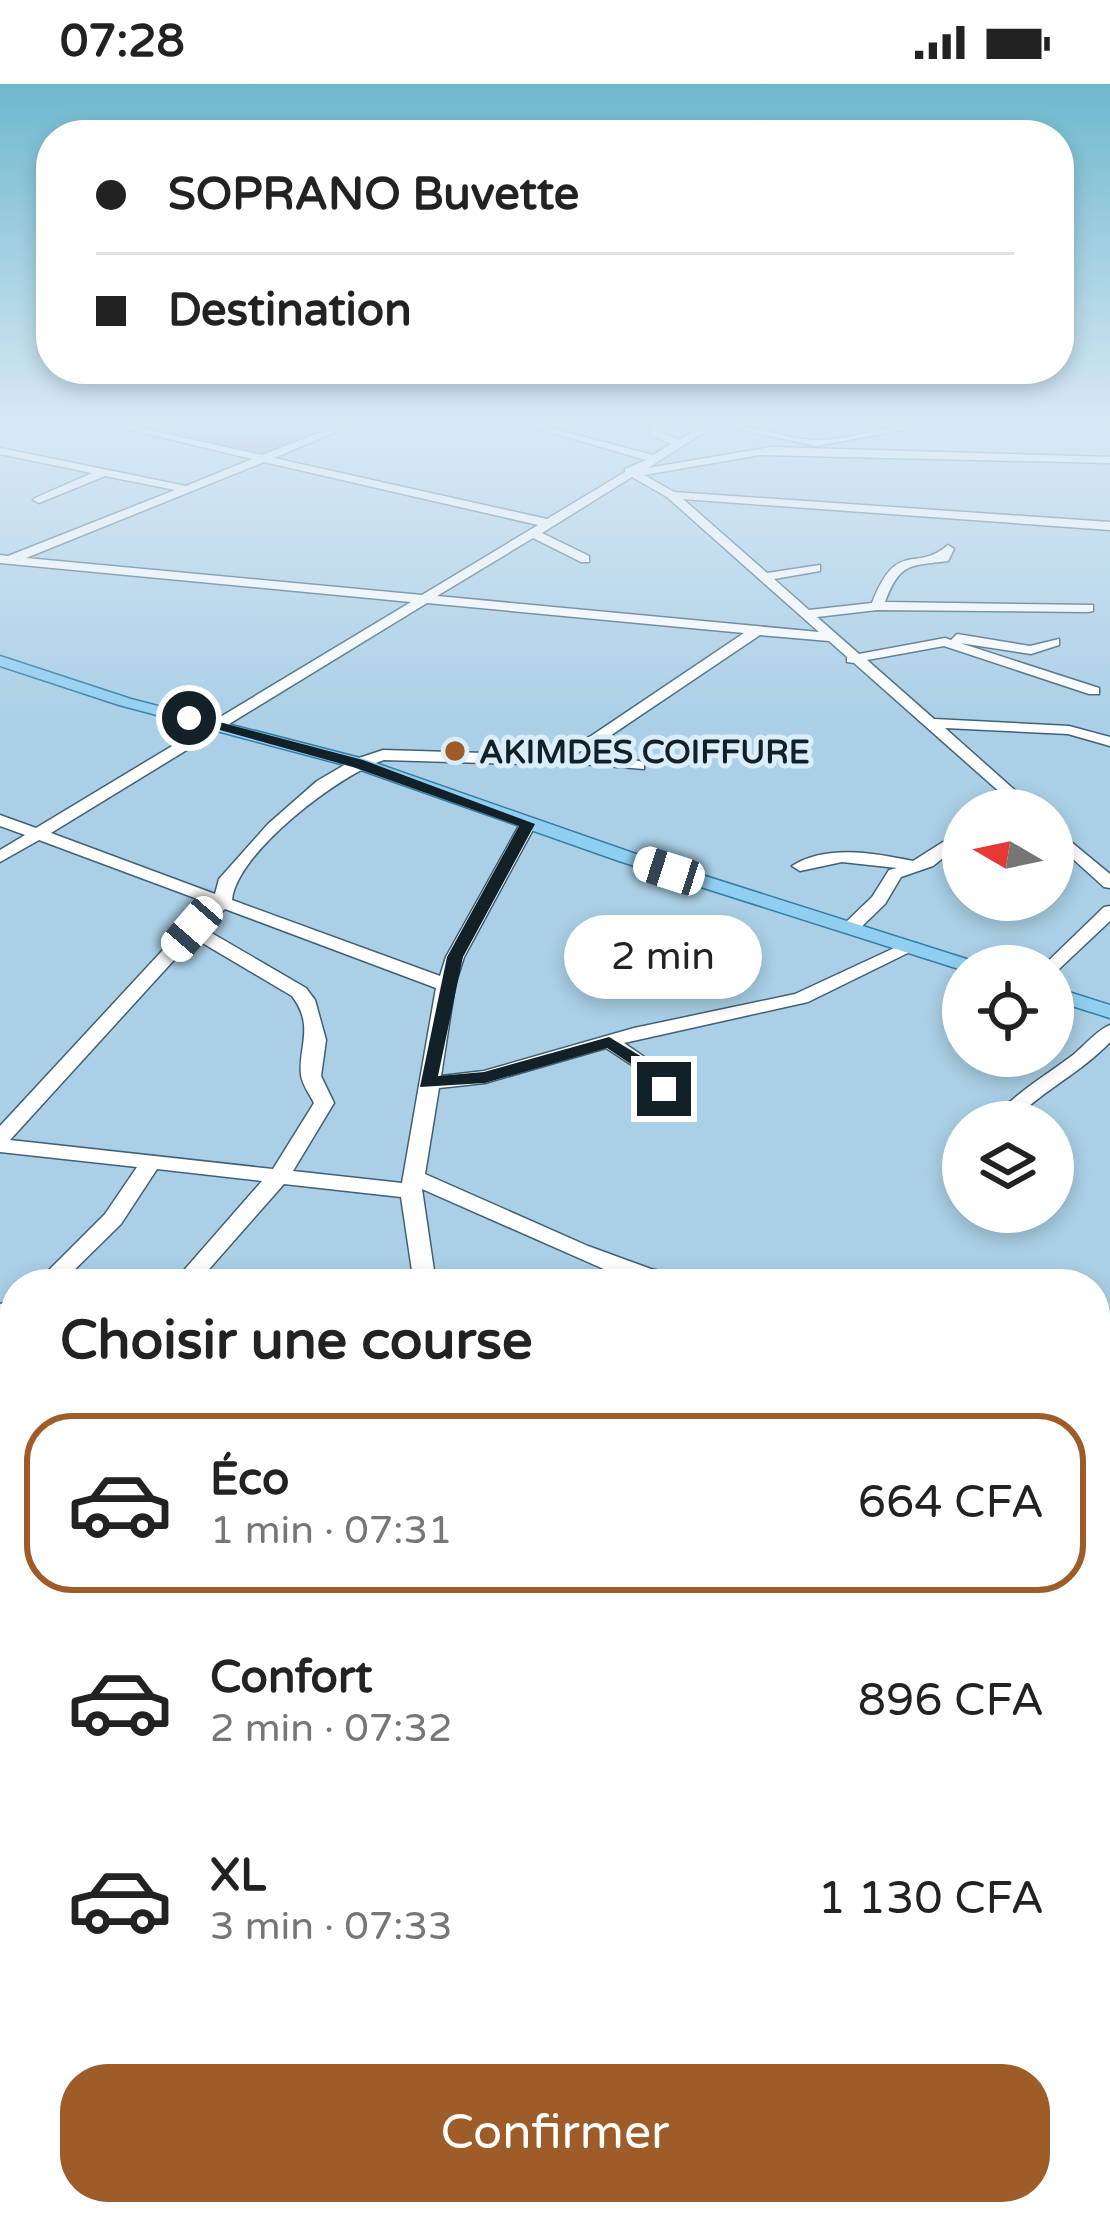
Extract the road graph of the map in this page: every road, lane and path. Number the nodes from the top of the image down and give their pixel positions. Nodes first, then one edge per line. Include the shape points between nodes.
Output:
1 (89, 527) edge
2 (542, 527) edge
3 (707, 527) edge
4 (533, 533) junction
5 (949, 549) dead end
6 (585, 559) dead end
7 (3, 561) edge
8 (816, 568) dead end
9 (764, 577) junction
10 (419, 600) junction
11 (653, 605) dead end
12 (878, 606) junction
13 (1088, 608) dead end
14 (806, 614) junction
15 (685, 625) junction
16 (755, 632) junction
17 (828, 637) junction
18 (945, 642) junction
19 (1054, 642) dead end
20 (852, 659) junction
21 (0, 661) edge
22 (1094, 691) dead end
23 (930, 723) junction
24 (221, 725) junction
25 (1110, 742) edge
26 (548, 758) junction
27 (358, 764) junction
28 (639, 766) dead end
29 (1005, 789) edge
30 (0, 820) edge
31 (528, 824) junction
32 (38, 834) junction
33 (942, 849) edge
34 (1074, 854) edge
35 (0, 857) edge
36 (800, 866) dead end
37 (913, 866) junction
38 (1110, 883) edge
39 (217, 893) junction
40 (1110, 911) edge
41 (850, 928) junction
42 (192, 929) junction
43 (1074, 945) edge
44 (911, 947) junction
45 (942, 957) edge
46 (446, 985) junction
47 (1074, 1000) edge
48 (1110, 1012) edge
49 (1110, 1031) edge
50 (609, 1042) junction
51 (427, 1083) junction
52 (1021, 1101) edge
53 (643, 1115) dead end
54 (0, 1142) edge
55 (150, 1164) junction
56 (278, 1175) junction
57 (412, 1184) junction
58 (61, 1269) edge
59 (196, 1269) edge
60 (423, 1269) edge
61 (619, 1269) edge

1 - 7 street
2 - 4 street
3 - 9 street
4 - 6 street
4 - 10 street
5 - 12 street via 944,558 896,565
7 - 10 street
8 - 9 street
9 - 14 street
10 - 15 street
10 - 24 street
11 - 15 street
12 - 13 street
12 - 14 street
14 - 17 street
15 - 16 street
16 - 17 street
16 - 26 street via 596,739
17 - 20 street
18 - 19 street via 975,638 1030,650
18 - 20 street
18 - 22 street
20 - 23 street
21 - 24 main road
23 - 25 street via 1069,730
23 - 29 street
24 - 27 main road
24 - 32 street
26 - 27 street via 383,755
26 - 28 street
27 - 31 main road
27 - 39 street via 292,810
30 - 32 street
31 - 41 main road
31 - 46 street
32 - 35 street
32 - 39 street
33 - 37 street
34 - 38 street
36 - 37 street via 855,856
37 - 41 street via 896,874
39 - 42 street
39 - 46 street
40 - 43 street
41 - 44 main road
42 - 54 street
42 - 56 street via 308,1004 317,1051 311,1076 324,1102
44 - 45 main road
44 - 50 street via 801,998
46 - 51 street
47 - 48 main road
49 - 52 street via 1085,1059
50 - 51 street via 485,1077
50 - 53 street via 666,1079 644,1102
51 - 57 street
54 - 55 street
55 - 56 street
55 - 58 street via 113,1219
56 - 57 street
56 - 59 street
57 - 60 street
57 - 61 street

